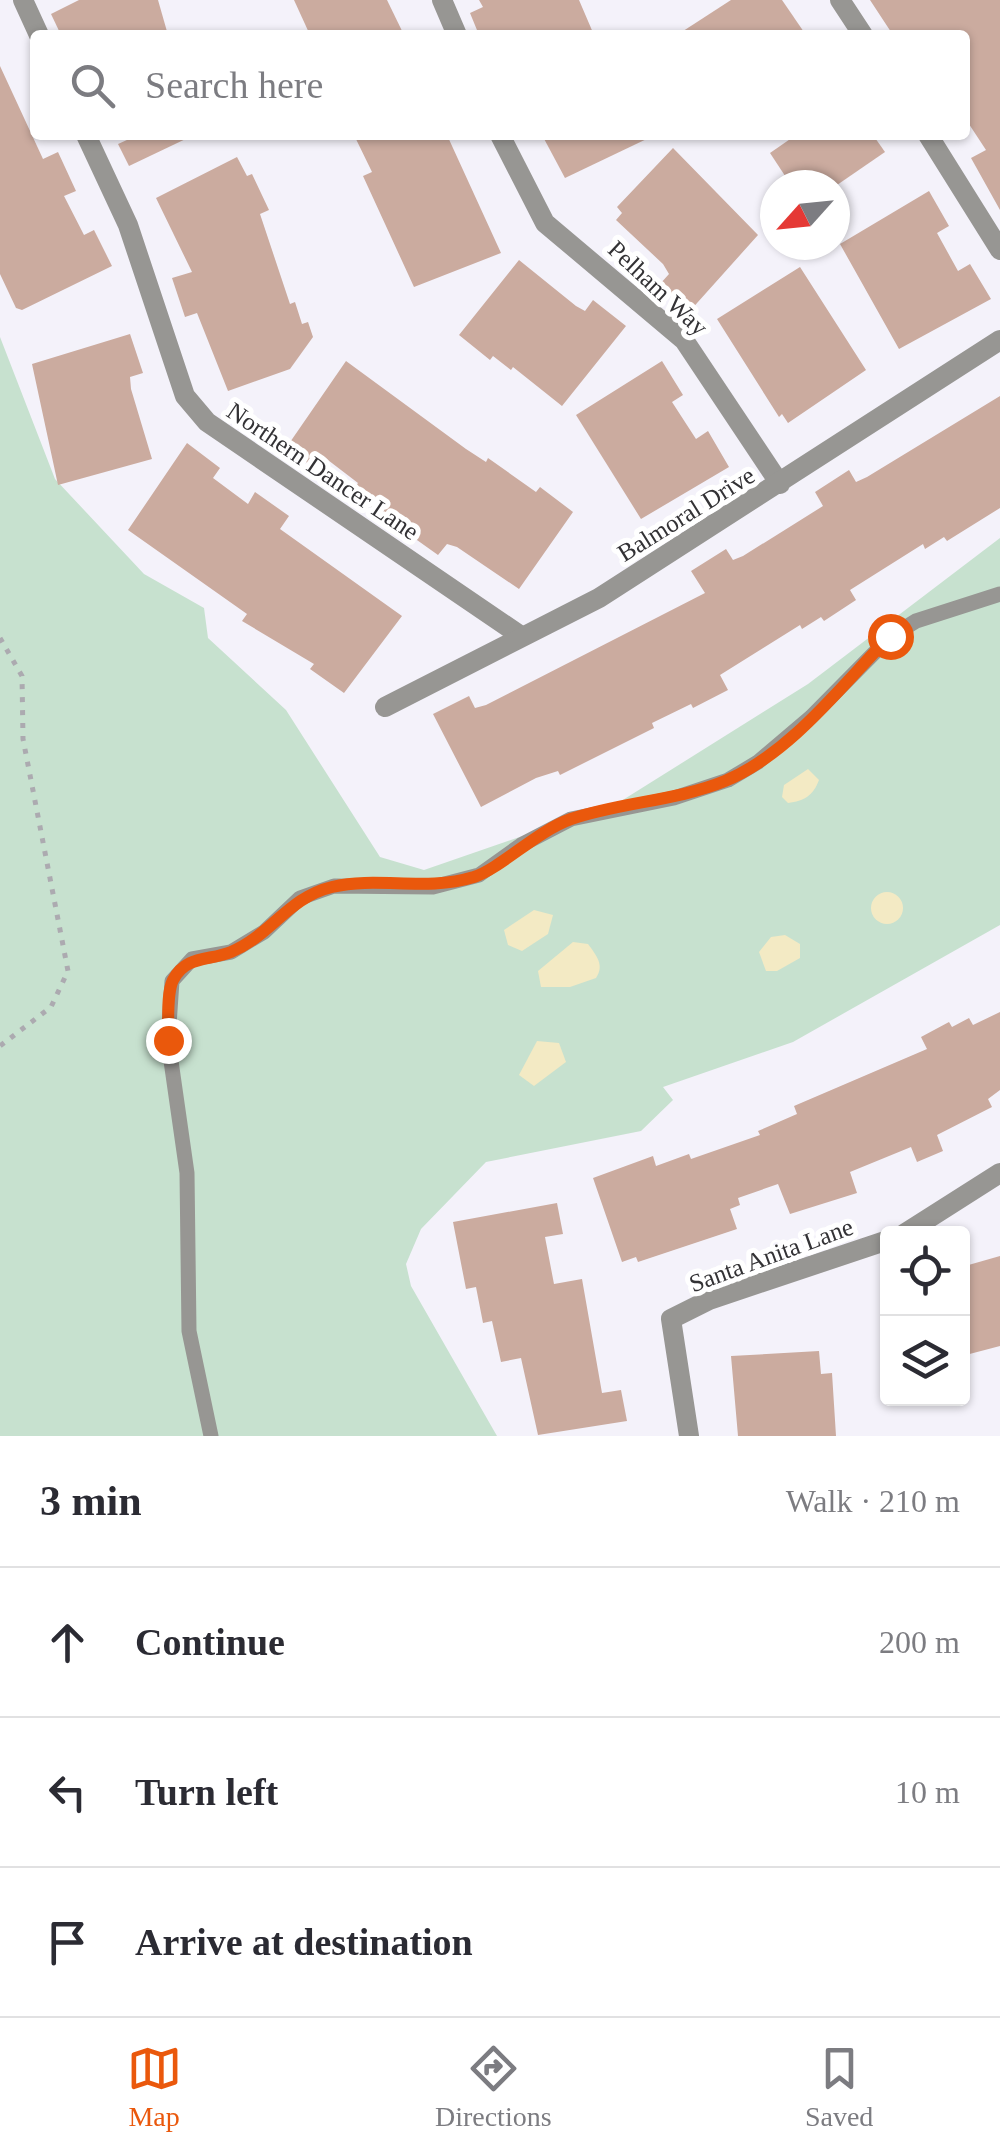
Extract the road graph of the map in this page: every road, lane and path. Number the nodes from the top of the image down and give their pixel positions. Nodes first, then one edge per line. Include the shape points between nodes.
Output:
1 (23, 0) edge
2 (442, 0) edge
3 (840, 0) edge
4 (37, 30) edge
5 (456, 30) edge
6 (860, 30) edge
7 (88, 140) edge
8 (503, 140) edge
9 (931, 140) edge
10 (1000, 250) edge
11 (1000, 340) edge
12 (780, 484) junction
13 (1000, 594) edge
14 (520, 636) junction
15 (0, 638) edge
16 (385, 708) dead end
17 (0, 1046) edge
18 (1000, 1173) edge
19 (917, 1226) edge
20 (880, 1243) edge
21 (211, 1436) edge
22 (688, 1436) edge

1 - 4 street
2 - 5 street
3 - 6 street
7 - 14 street, Northern Dancer Lane via 128,224 185,396 207,422
8 - 12 street, Pelham Way via 545,224 684,340
9 - 10 street
11 - 12 street, Balmoral Drive
12 - 14 street, Balmoral Drive via 600,598
13 - 21 lane via 890,636 811,717 728,780 572,819 520,844 479,875 433,887 334,886 300,898 230,952 192,959 172,981 168,1040 188,1173 189,1331
14 - 16 street, Balmoral Drive
15 - 17 path via 22,676 22,739 68,971 51,1007
18 - 19 street
20 - 22 street, Santa Anita Lane via 709,1300 672,1319

